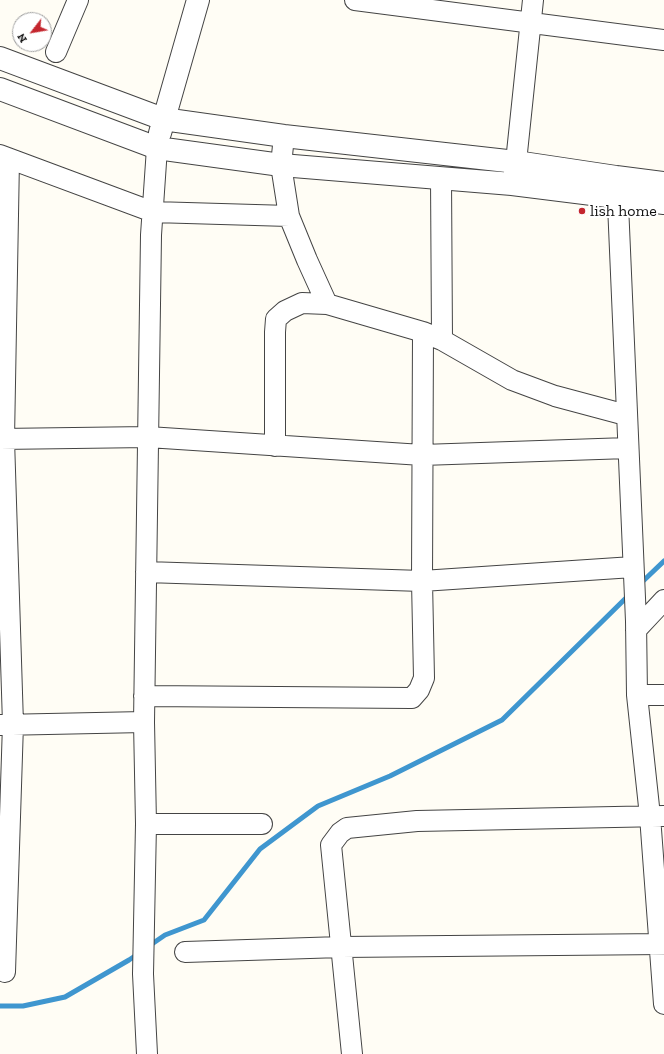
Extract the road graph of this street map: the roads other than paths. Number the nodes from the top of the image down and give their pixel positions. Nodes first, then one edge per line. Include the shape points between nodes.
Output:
1 (78, 0) edge
2 (198, 0) edge
3 (355, 0) edge
4 (533, 0) edge
5 (530, 24) junction
6 (664, 40) edge
7 (56, 52) dead end
8 (0, 58) edge
9 (0, 89) edge
10 (164, 119) junction
11 (284, 136) junction
12 (157, 148) junction
13 (4, 157) edge
14 (516, 162) junction
15 (281, 165) junction
16 (441, 178) junction
17 (664, 183) edge
18 (512, 184) junction
19 (617, 187) junction
20 (664, 203) edge
21 (152, 212) junction
22 (289, 216) junction
23 (327, 304) junction
24 (423, 332) junction
25 (442, 340) junction
26 (626, 415) junction
27 (148, 437) junction
28 (2, 439) edge
29 (275, 446) junction
30 (628, 448) junction
31 (422, 455) junction
32 (146, 572) junction
33 (633, 572) junction
34 (422, 581) junction
35 (664, 600) edge
36 (636, 630) junction
37 (637, 695) junction
38 (664, 695) edge
39 (144, 696) junction
40 (144, 722) junction
41 (6, 725) edge
42 (657, 816) edge
43 (146, 824) junction
44 (262, 824) dead end
45 (662, 944) edge
46 (341, 947) junction
47 (185, 952) dead end
48 (5, 972) dead end
49 (664, 1004) edge
50 (147, 1054) edge
51 (352, 1054) edge

1 - 7 street
2 - 10 street
3 - 5 street
4 - 5 street
5 - 6 street
5 - 14 street
8 - 10 street
9 - 12 street
10 - 11 street
10 - 12 street
11 - 14 street
11 - 15 street
12 - 15 street
12 - 21 street
13 - 21 street
13 - 28 street
14 - 18 street
14 - 19 street
15 - 16 street
15 - 22 street
16 - 18 street
16 - 25 street
17 - 19 street
18 - 19 street
19 - 20 street
19 - 26 street
21 - 22 street
21 - 27 street
22 - 23 street
23 - 24 street
23 - 29 street via 302,303 285,311 276,319
24 - 25 street
24 - 31 street
25 - 26 street via 512,380 555,396
26 - 30 street
27 - 28 street
27 - 29 street
27 - 32 street
28 - 41 street
29 - 31 street
30 - 31 street
30 - 33 street
31 - 34 street
32 - 34 street
32 - 39 street
33 - 34 street
33 - 36 street
34 - 39 street via 424,678 412,698
35 - 36 street
36 - 37 street
37 - 38 street
37 - 42 street
39 - 40 street
40 - 41 street
40 - 43 street
41 - 48 street
42 - 45 street
42 - 46 street via 417,822 348,828 340,833 331,845
43 - 44 street
43 - 50 street via 143,974
45 - 46 street
45 - 49 street
46 - 47 street
46 - 51 street

